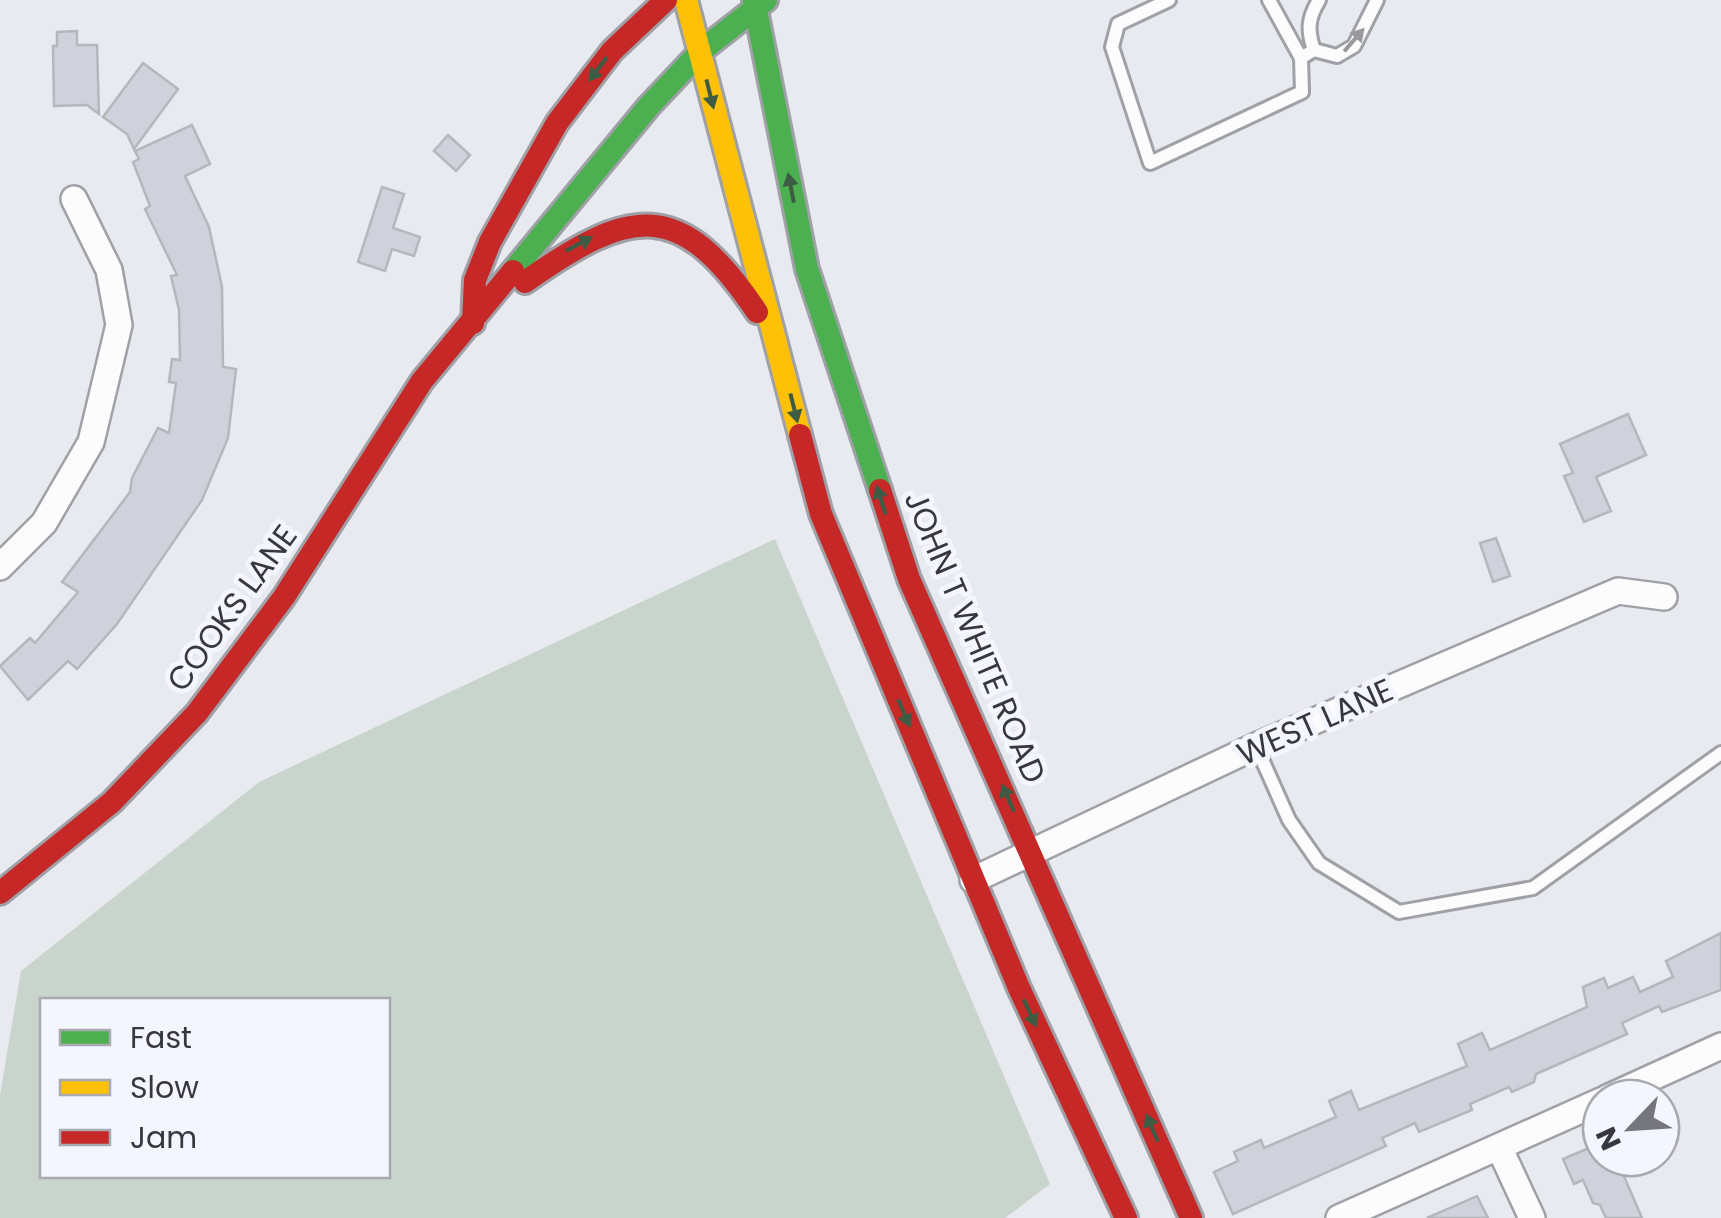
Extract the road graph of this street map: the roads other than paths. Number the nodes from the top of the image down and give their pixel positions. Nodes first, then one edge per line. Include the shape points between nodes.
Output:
1 (666, 0) edge
2 (686, 0) edge
3 (1169, 0) edge
4 (1269, 0) edge
5 (1319, 0) edge
6 (1377, 0) edge
7 (758, 2) edge
8 (1314, 50) junction
9 (701, 51) junction
10 (1301, 58) junction
11 (74, 199) dead end
12 (473, 323) junction
13 (780, 351) junction
14 (0, 567) edge
15 (1664, 597) dead end
16 (1256, 746) junction
17 (1721, 753) edge
18 (1033, 852) junction
19 (973, 880) junction
20 (0, 893) edge
21 (1721, 1046) edge
22 (1650, 1078) edge
23 (1581, 1110) edge
24 (1499, 1147) junction
25 (1126, 1218) edge
26 (1190, 1218) edge
27 (1339, 1218) edge
28 (1532, 1218) edge

1 -> 12 main road via 612,51 557,124 490,242 475,280
2 - 9 main road
3 - 10 lane via 1118,24 1112,47 1150,164 1302,92
4 - 10 lane
5 - 8 lane via 1310,14
8 -> 6 lane via 1337,56 1354,46
7 - 9 main road, COOKS LANE
18 -> 7 main road, JOHN T WHITE ROAD via 884,509 807,269
8 - 10 lane
9 - 12 main road, COOKS LANE
9 -> 13 main road
11 - 14 street via 109,270 119,325 92,442 44,523
12 -> 13 main road via 568,250 615,226 653,221 696,239 723,261
12 - 20 main road, COOKS LANE via 422,381 284,597 198,713 112,802
13 -> 19 main road via 821,514
15 - 16 street, WEST LANE via 1618,592
16 - 17 lane via 1289,820 1319,863 1400,912 1533,888
16 - 18 street, WEST LANE
18 - 19 street, WEST LANE
26 -> 18 main road, JOHN T WHITE ROAD
19 -> 25 main road
21 - 22 street
23 - 24 street
24 - 27 street
24 - 28 street

